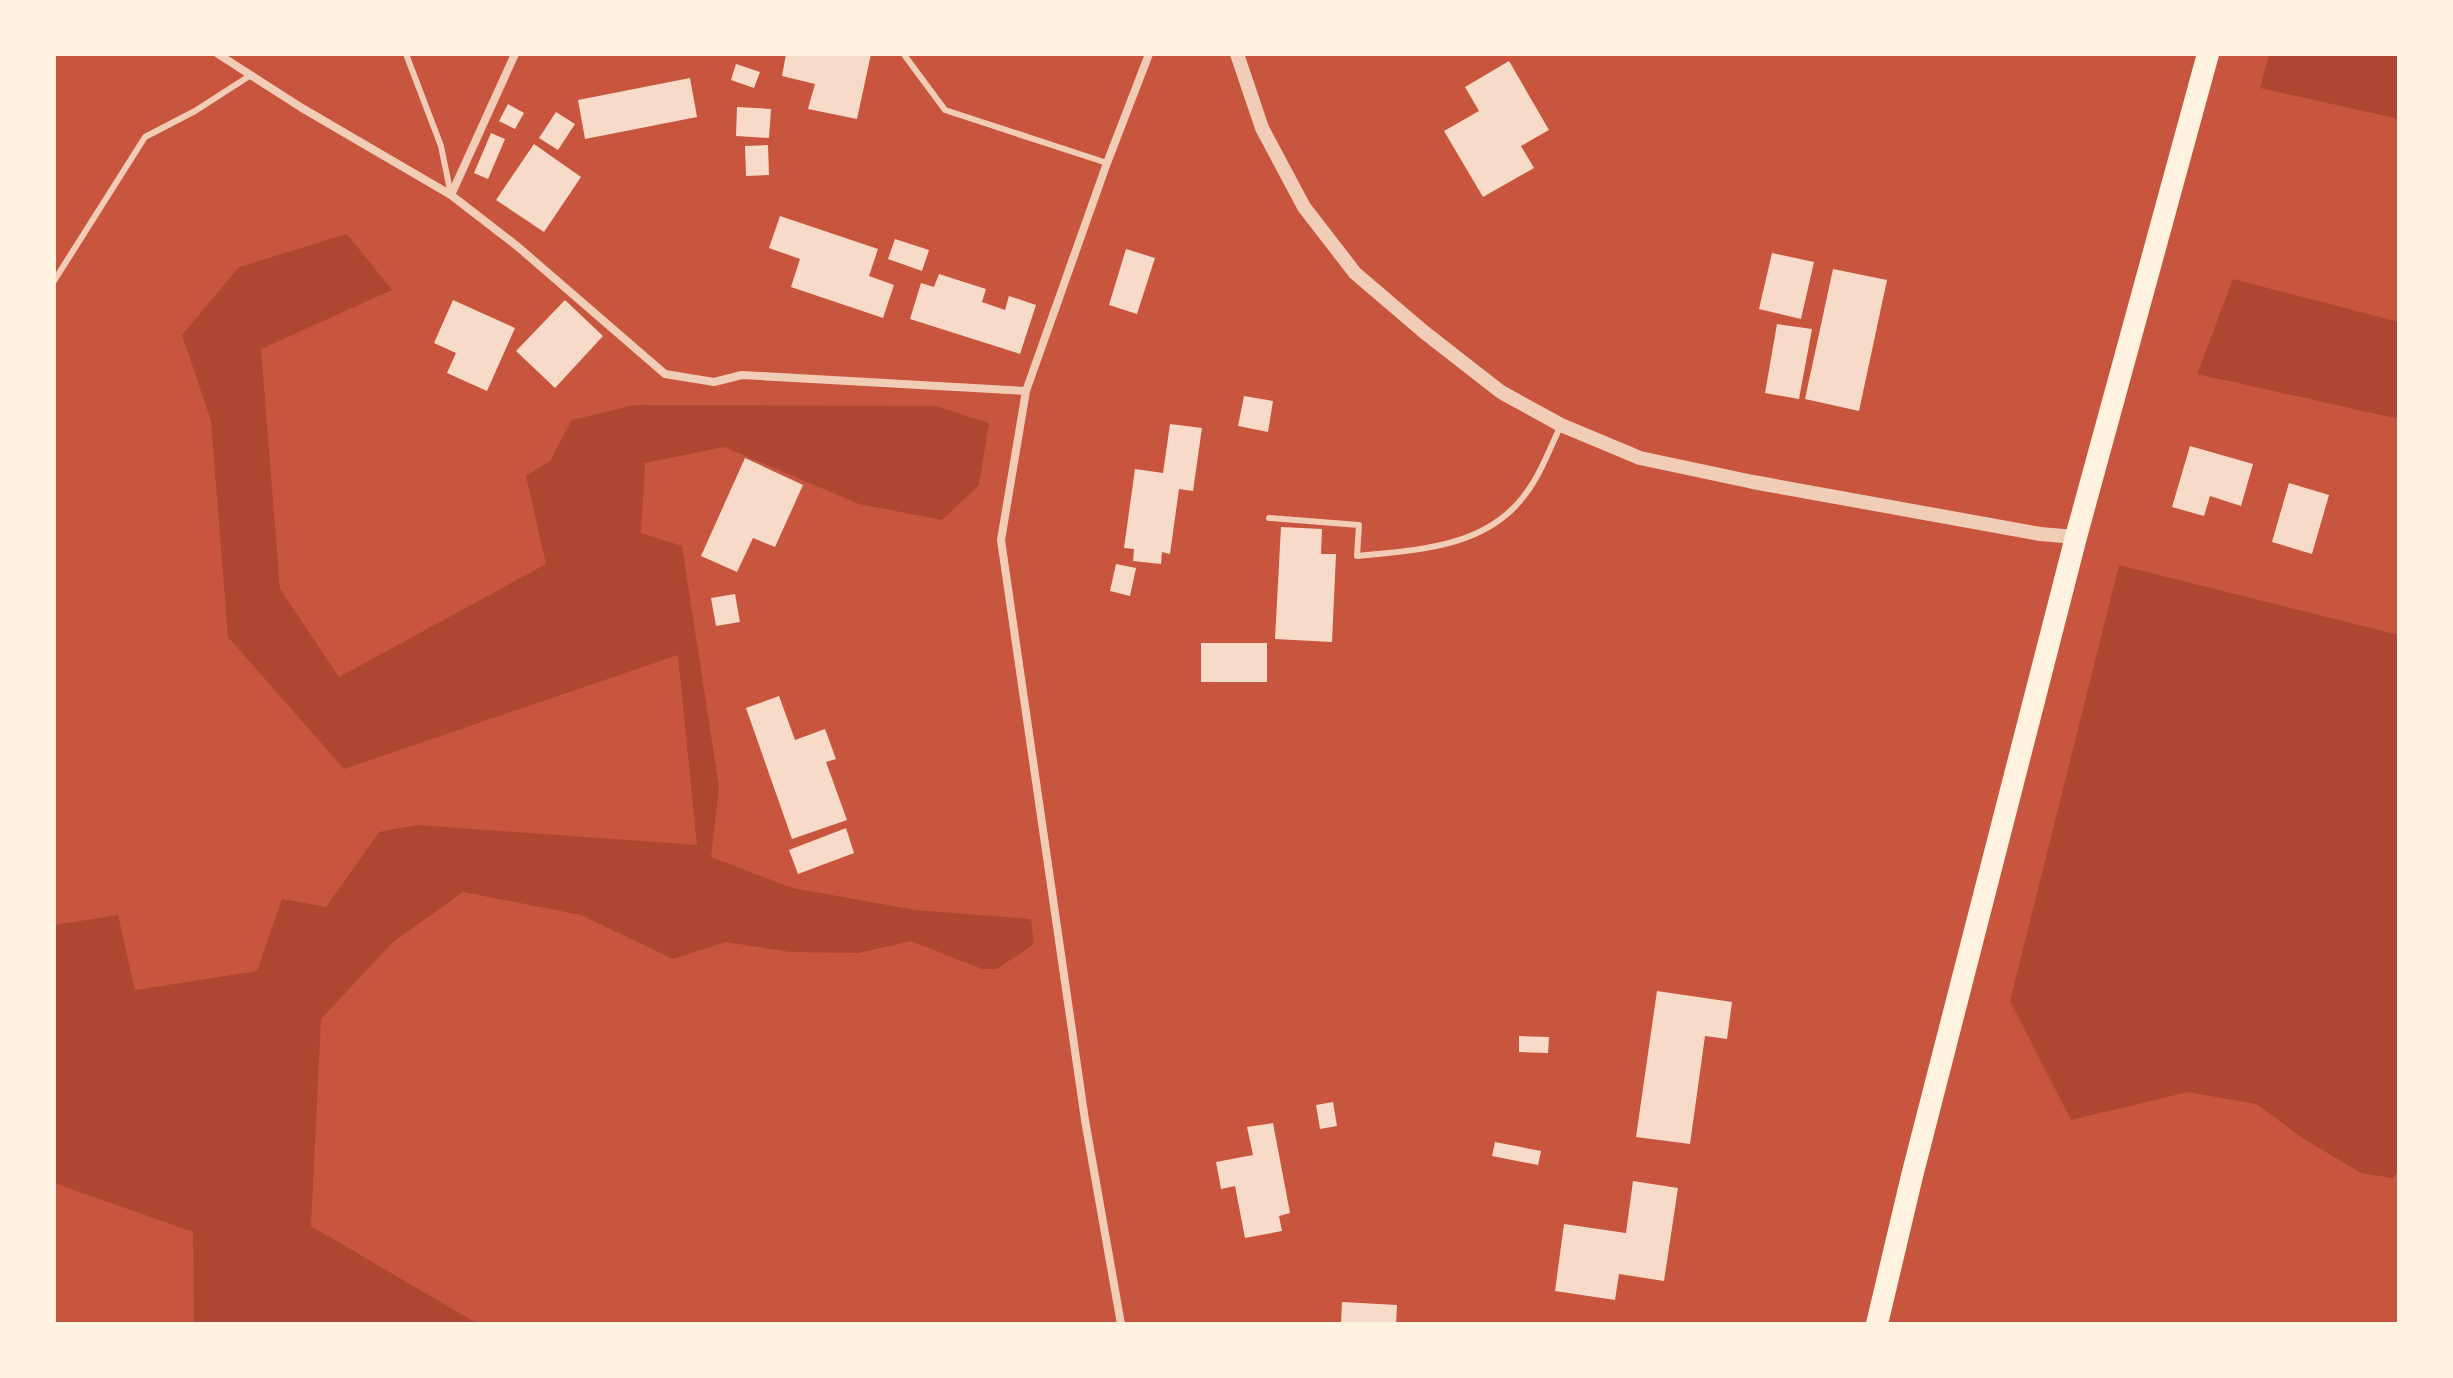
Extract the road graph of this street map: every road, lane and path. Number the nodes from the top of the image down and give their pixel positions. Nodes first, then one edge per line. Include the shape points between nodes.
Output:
1 (218, 54) edge
2 (406, 54) edge
3 (515, 54) edge
4 (1149, 54) edge
5 (1237, 54) edge
6 (2208, 54) edge
7 (905, 56) dead end
8 (251, 75) junction
9 (1107, 163) junction
10 (451, 195) junction
11 (54, 281) edge
12 (1026, 391) junction
13 (1561, 425) junction
14 (1269, 518) dead end
15 (2076, 537) junction
16 (1121, 1324) edge
17 (1877, 1324) edge

1 - 8 street
2 - 10 lane via 441,146
3 - 10 street
4 - 9 street
5 - 13 street via 1262,128 1304,207 1355,273 1501,392
6 - 15 highway
7 - 9 lane via 945,110
8 - 10 street
8 - 11 lane via 145,137
9 - 12 street
10 - 12 street via 665,374 714,382 742,375
12 - 16 street via 1001,540 1083,1105
13 - 14 lane via 1524,496 1488,530 1432,549 1357,556 1359,525
13 - 15 street via 1640,458
15 - 17 highway

